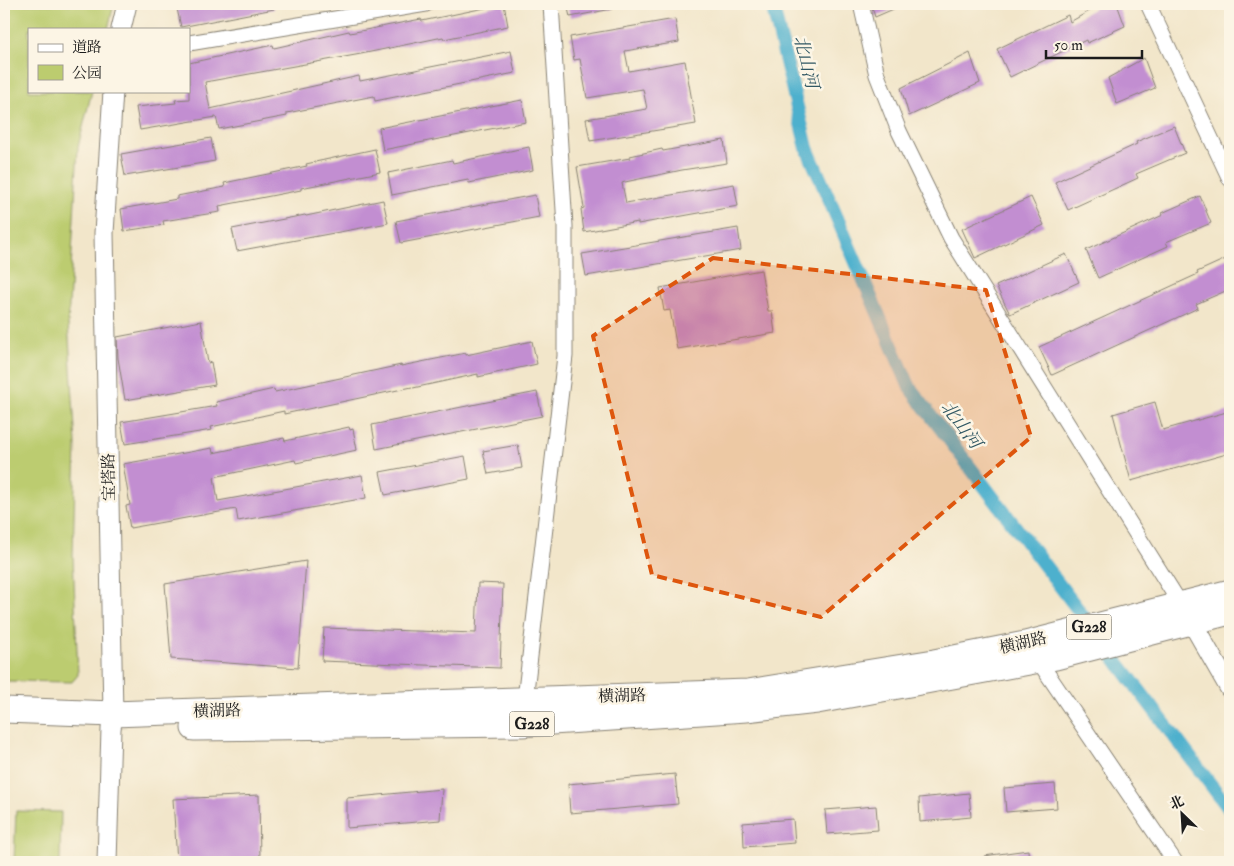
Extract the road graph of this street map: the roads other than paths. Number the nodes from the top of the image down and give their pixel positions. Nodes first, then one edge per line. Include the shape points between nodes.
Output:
1 (127, 4) edge
2 (426, 4) edge
3 (551, 4) edge
4 (861, 4) edge
5 (1148, 4) edge
6 (121, 28) edge
7 (190, 43) edge
8 (113, 92) edge
9 (1230, 179) edge
10 (1230, 592) edge
11 (1230, 612) edge
12 (1186, 613) junction
13 (1156, 620) junction
14 (1040, 654) junction
15 (1230, 689) edge
16 (525, 700) junction
17 (4, 710) edge
18 (112, 722) junction
19 (4, 724) edge
20 (522, 724) junction
21 (107, 862) edge
22 (1175, 862) edge

1 - 6 street
2 - 7 street
3 - 16 street via 565,226 565,356
4 - 12 street via 877,76 899,131 951,238
5 - 9 street
8 - 18 street, 宝塔路 via 104,233
10 - 12 highway, 横湖路 / G228
11 - 12 highway, 横湖路 / G228
12 - 13 highway, 横湖路 / G228
12 - 15 street
13 - 14 highway, 横湖路 / G228
13 - 14 highway, 横湖路 / G228
14 - 16 highway, 横湖路 / G228 via 934,662 748,692
14 - 20 highway, 横湖路 / G228 via 817,701
14 - 22 street
16 - 18 highway, 横湖路 / G228
16 - 20 street
17 - 18 highway, 横湖路 / G228
18 - 19 highway, 横湖路 / G228
18 - 20 highway, 横湖路 / G228
18 - 21 street, 宝塔路

